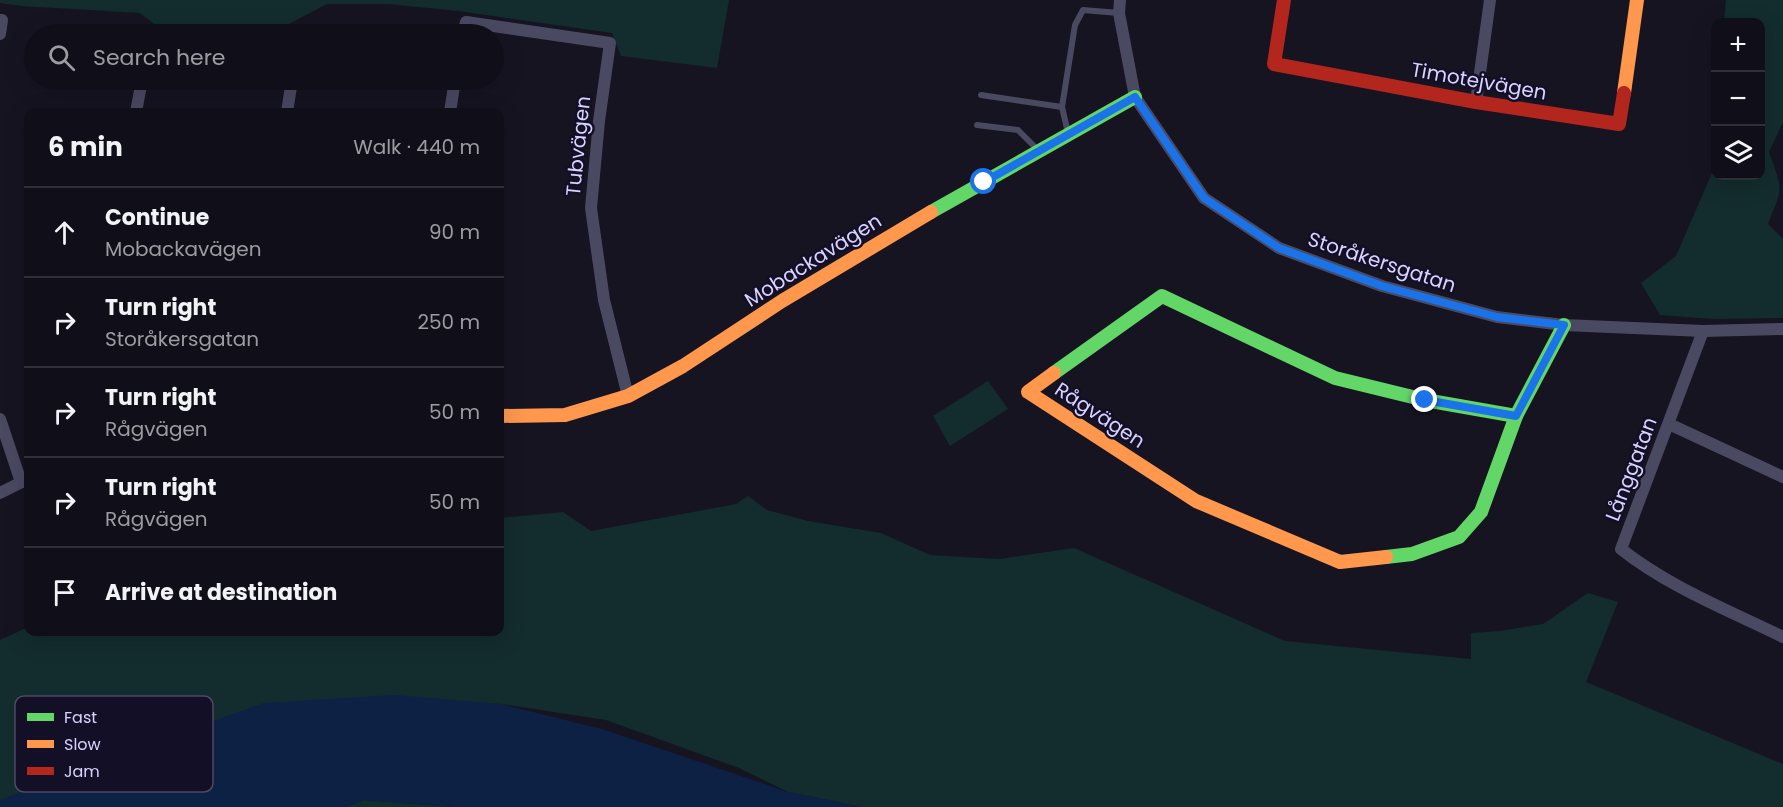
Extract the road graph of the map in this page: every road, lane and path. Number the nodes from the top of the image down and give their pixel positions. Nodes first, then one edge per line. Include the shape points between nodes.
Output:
1 (1120, 0) edge
2 (1284, 0) edge
3 (1490, 0) edge
4 (1637, 0) edge
5 (1119, 13) junction
6 (0, 20) edge
7 (504, 32) edge
8 (0, 34) edge
9 (140, 90) edge
10 (290, 90) edge
11 (453, 90) edge
12 (981, 95) dead end
13 (1135, 97) junction
14 (1476, 102) junction
15 (1062, 107) junction
16 (137, 108) edge
17 (288, 108) edge
18 (451, 108) edge
19 (977, 124) dead end
20 (1068, 133) junction
21 (1039, 152) junction
22 (1564, 325) junction
23 (1783, 329) edge
24 (1703, 331) junction
25 (628, 396) junction
26 (504, 416) edge
27 (1516, 416) junction
28 (0, 419) edge
29 (1669, 424) junction
30 (1783, 477) edge
31 (24, 479) edge
32 (24, 481) edge
33 (0, 493) edge
34 (1783, 637) edge

1 - 5 street, Storåkersgatan
2 - 14 street, Timotejvägen via 1274,64
3 - 14 street
4 - 14 street, Timotejvägen via 1619,124
5 - 13 street, Storåkersgatan
5 - 15 lane via 1083,10 1075,25
6 - 8 street
7 - 25 street, Tubvägen via 610,43 591,208 604,300
9 - 16 street
10 - 17 street
11 - 18 street
12 - 15 lane
13 - 20 street, Mobackavägen
13 - 22 street, Storåkersgatan via 1204,198 1279,248 1382,286 1497,317
15 - 20 lane
19 - 21 lane via 1018,130
20 - 21 street, Mobackavägen
21 - 25 street, Mobackavägen via 894,233 683,366
22 - 24 street, Storåkersgatan
22 - 27 street, Rågvägen
23 - 24 street, Storåkersgatan
24 - 29 street, Långgatan
25 - 26 street, Mobackavägen via 565,415
27 - 27 street, Rågvägen via 1481,512 1460,537 1412,554 1340,562 1196,501 1028,392 1162,296 1335,378 1425,400
28 - 31 street
29 - 30 street
29 - 34 street, Långgatan via 1621,549 1643,567
32 - 33 street

